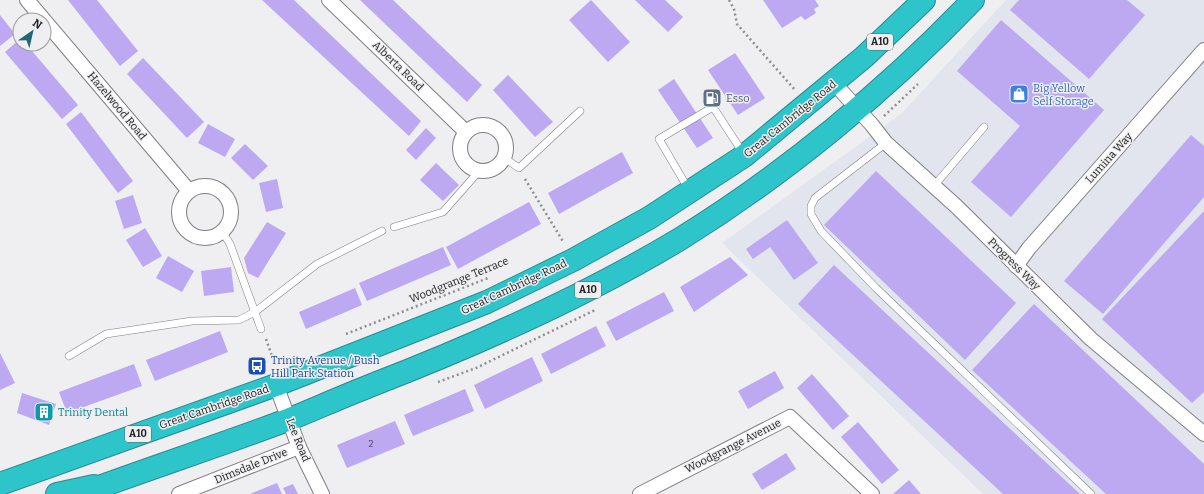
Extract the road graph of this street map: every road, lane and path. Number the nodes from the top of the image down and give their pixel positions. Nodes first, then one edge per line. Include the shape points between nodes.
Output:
1 (27, 0) edge
2 (329, 0) edge
3 (729, 0) edge
4 (924, 0) edge
5 (973, 0) edge
6 (1204, 50) edge
7 (834, 83) junction
8 (799, 94) dead end
9 (858, 109) junction
10 (580, 111) dead end
11 (984, 127) dead end
12 (466, 132) junction
13 (886, 143) junction
14 (744, 156) junction
15 (503, 157) junction
16 (519, 168) junction
17 (480, 170) junction
18 (934, 186) junction
19 (189, 191) junction
20 (690, 192) junction
21 (394, 227) dead end
22 (382, 231) dead end
23 (222, 232) junction
24 (572, 241) dead end
25 (565, 244) junction
26 (558, 247) dead end
27 (1016, 266) junction
28 (489, 277) dead end
29 (255, 312) junction
30 (261, 329) joint
31 (341, 336) dead end
32 (68, 356) dead end
33 (276, 385) junction
34 (289, 419) junction
35 (1204, 434) edge
36 (299, 447) junction
37 (114, 482) junction
38 (0, 484) edge
39 (868, 493) edge
40 (57, 494) edge
41 (80, 494) edge
42 (180, 494) edge
43 (322, 494) edge
44 (640, 494) edge
45 (1091, 494) edge

1 - 19 street, Hazelwood Road
2 - 12 street, Alberta Road
3 - 8 path via 737,24
4 - 7 highway, Great Cambridge Road / A10
5 - 9 highway, A10
6 - 27 street, Lumina Way via 1029,248
7 - 9 street, Progress Way
7 - 14 highway, Great Cambridge Road / A10
9 - 13 street, Progress Way
9 - 34 highway, A10 via 714,217 610,278 495,336
10 - 16 lane
11 - 18 lane
12 - 15 street via 478,126 492,127 505,143
12 - 17 street via 460,145 463,159 473,168
13 - 18 street, Progress Way
13 - 45 lane via 815,198 811,214 821,231 876,288
14 - 20 highway, Great Cambridge Road / A10
14 - 20 lane via 713,107 660,139
15 - 16 lane
15 - 17 street via 494,168
16 - 25 path
17 - 21 lane via 443,212
18 - 27 street, Progress Way
19 - 23 street via 202,187 215,188 228,199 231,216
19 - 23 street via 180,205 181,221 185,228 199,237 215,236
20 - 33 highway, Great Cambridge Road / A10 via 612,239 487,302
22 - 29 lane via 316,264
23 - 29 lane via 230,244
24 - 25 path
25 - 26 path
27 - 35 street, Progress Way via 1091,339
28 - 31 path, Woodgrange Terrace
29 - 30 lane
29 - 32 lane via 239,320 192,321 106,334
30 - 33 path via 275,362
33 - 34 street, Lee Road
33 - 38 highway, Great Cambridge Road / A10
34 - 36 street, Lee Road
34 - 37 highway, A10
36 - 42 street, Dimsdale Drive
36 - 43 street, Lee Road
37 - 40 highway, A10
37 - 41 highway, A10
39 - 44 street, Woodgrange Avenue via 790,417

